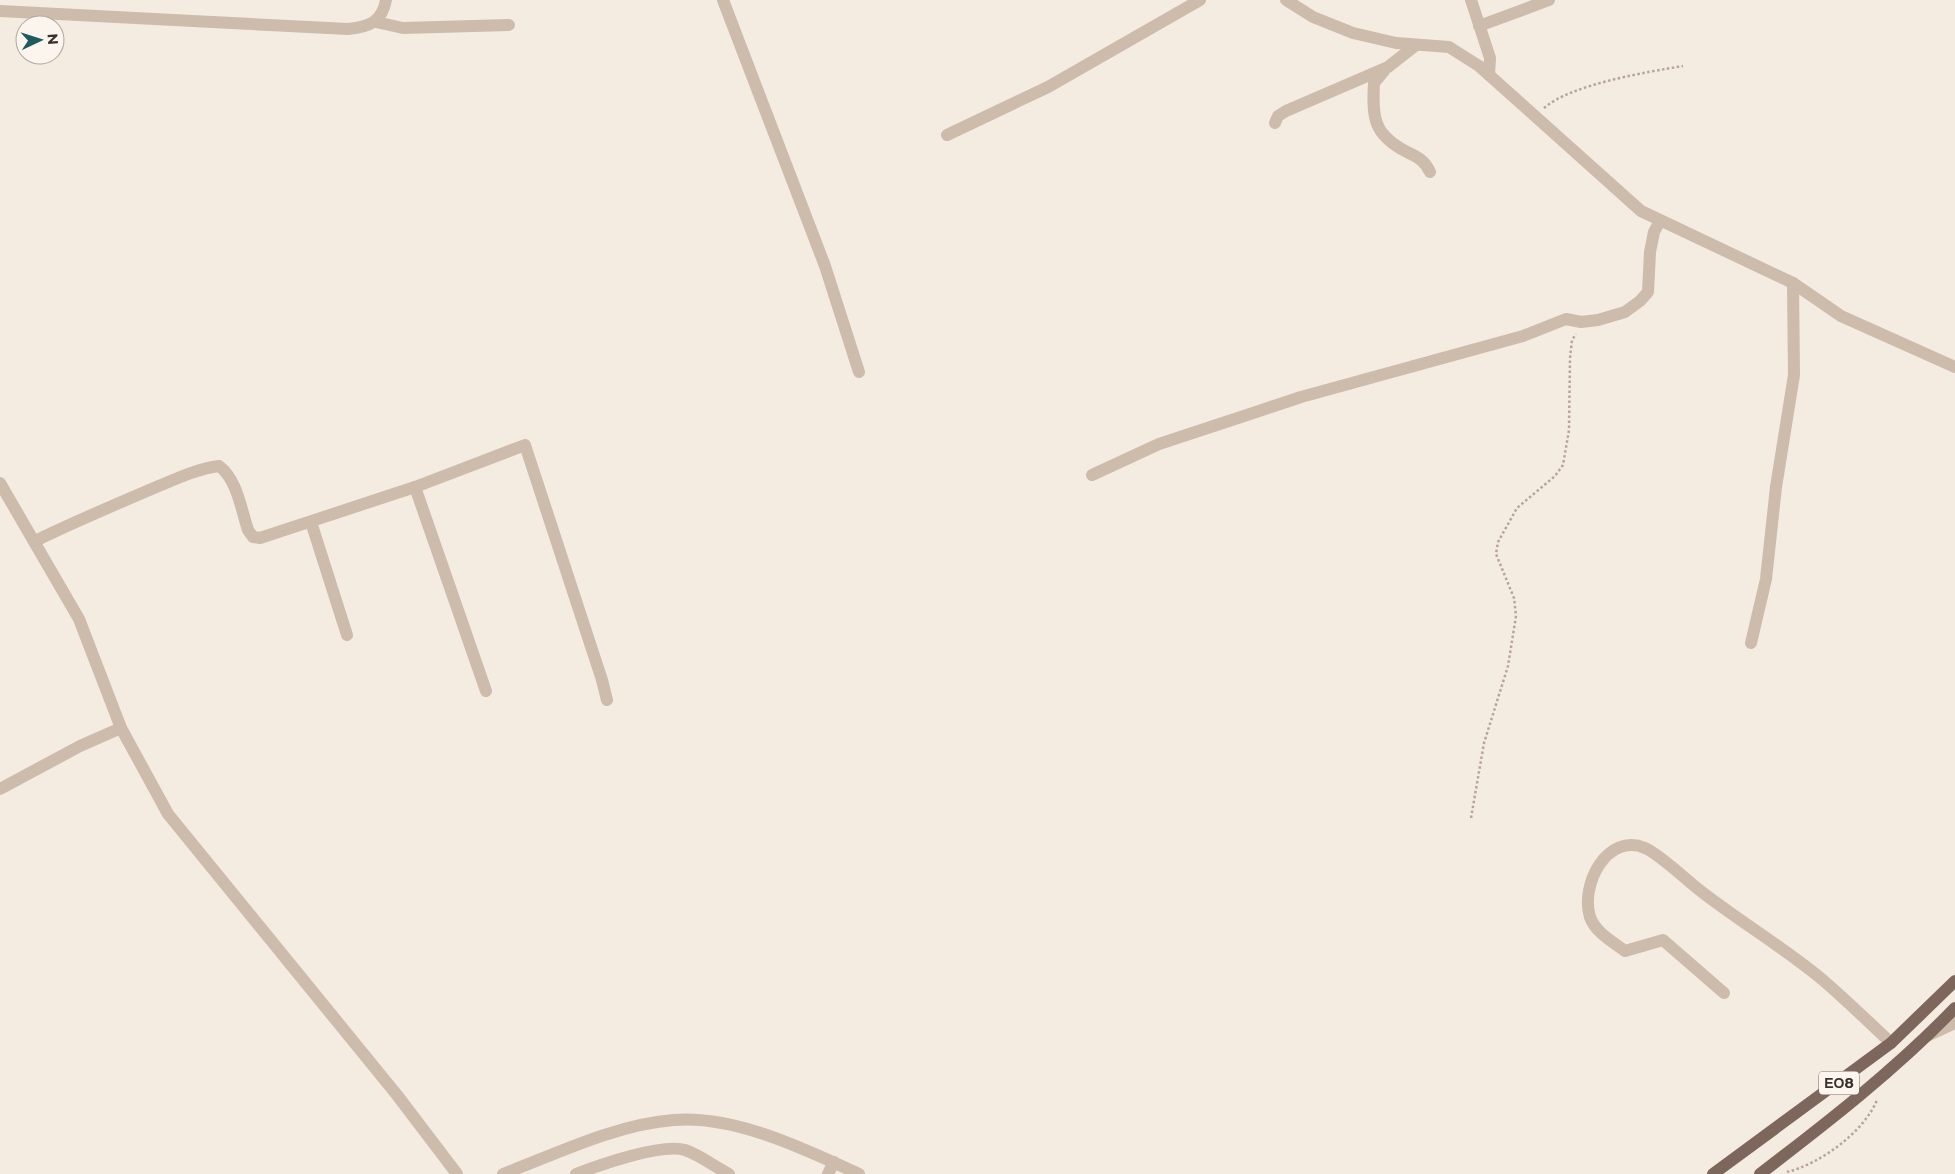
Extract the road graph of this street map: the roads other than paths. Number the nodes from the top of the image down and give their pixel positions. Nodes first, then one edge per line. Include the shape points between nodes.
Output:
1 (386, 0) edge
2 (722, 0) edge
3 (1200, 0) edge
4 (1286, 0) edge
5 (1471, 0) edge
6 (1549, 0) edge
7 (0, 11) edge
8 (376, 22) junction
9 (509, 25) dead end
10 (1479, 26) junction
11 (1416, 45) junction
12 (1388, 67) junction
13 (1489, 75) junction
14 (1275, 123) dead end
15 (947, 135) dead end
16 (1430, 172) dead end
17 (1660, 221) junction
18 (1793, 283) junction
19 (1955, 367) edge
20 (859, 372) dead end
21 (1092, 475) dead end
22 (0, 483) edge
23 (415, 487) junction
24 (311, 522) junction
25 (35, 541) junction
26 (347, 635) dead end
27 (1751, 642) dead end
28 (486, 691) dead end
29 (606, 700) dead end
30 (121, 728) junction
31 (0, 789) edge
32 (1955, 981) edge
33 (1724, 993) dead end
34 (1955, 1008) edge
35 (1955, 1023) edge
36 (1929, 1035) junction
37 (1891, 1043) junction
38 (831, 1168) edge
39 (457, 1174) edge
40 (503, 1174) edge
41 (576, 1174) edge
42 (729, 1174) edge
43 (859, 1174) edge
44 (1713, 1174) edge
45 (1760, 1174) edge

1 - 8 street
2 - 20 street via 825,266
3 - 15 street via 1048,87
4 - 11 street via 1353,33
5 - 10 street
6 - 10 street
7 - 8 street via 348,29 364,28
8 - 9 street via 403,28
10 - 13 street via 1490,58
11 - 12 street
11 - 13 street via 1449,47
12 - 14 street via 1286,111 1278,116
12 - 16 street via 1374,83 1373,99 1382,136 1423,160
13 - 17 street via 1641,211
17 - 18 street
17 - 21 street via 1650,252 1648,292 1625,312 1587,321 1566,319 1523,336 1301,397 1159,444
18 - 19 street via 1841,316
18 - 27 street via 1794,375 1776,487 1765,588
22 - 25 street
23 - 24 street
23 - 28 street
23 - 29 street via 525,445
24 - 25 street via 274,535 253,537 232,481 219,466 165,484
24 - 26 street
25 - 30 street via 79,619
30 - 31 street
30 - 39 street via 168,814 397,1095
32 - 37 main road, ΕΟ8
33 - 37 street via 1663,940 1625,951 1600,932 1591,918 1587,898 1591,877 1616,847 1630,844 1647,848 1702,893 1823,981
34 - 36 main road, ΕΟ8
35 - 36 street
36 - 45 main road, ΕΟ8 via 1885,1075
37 - 44 main road, ΕΟ8
38 - 40 street via 752,1130 726,1123 673,1120 600,1137
38 - 43 street
41 - 42 street via 606,1162 664,1150 684,1150

